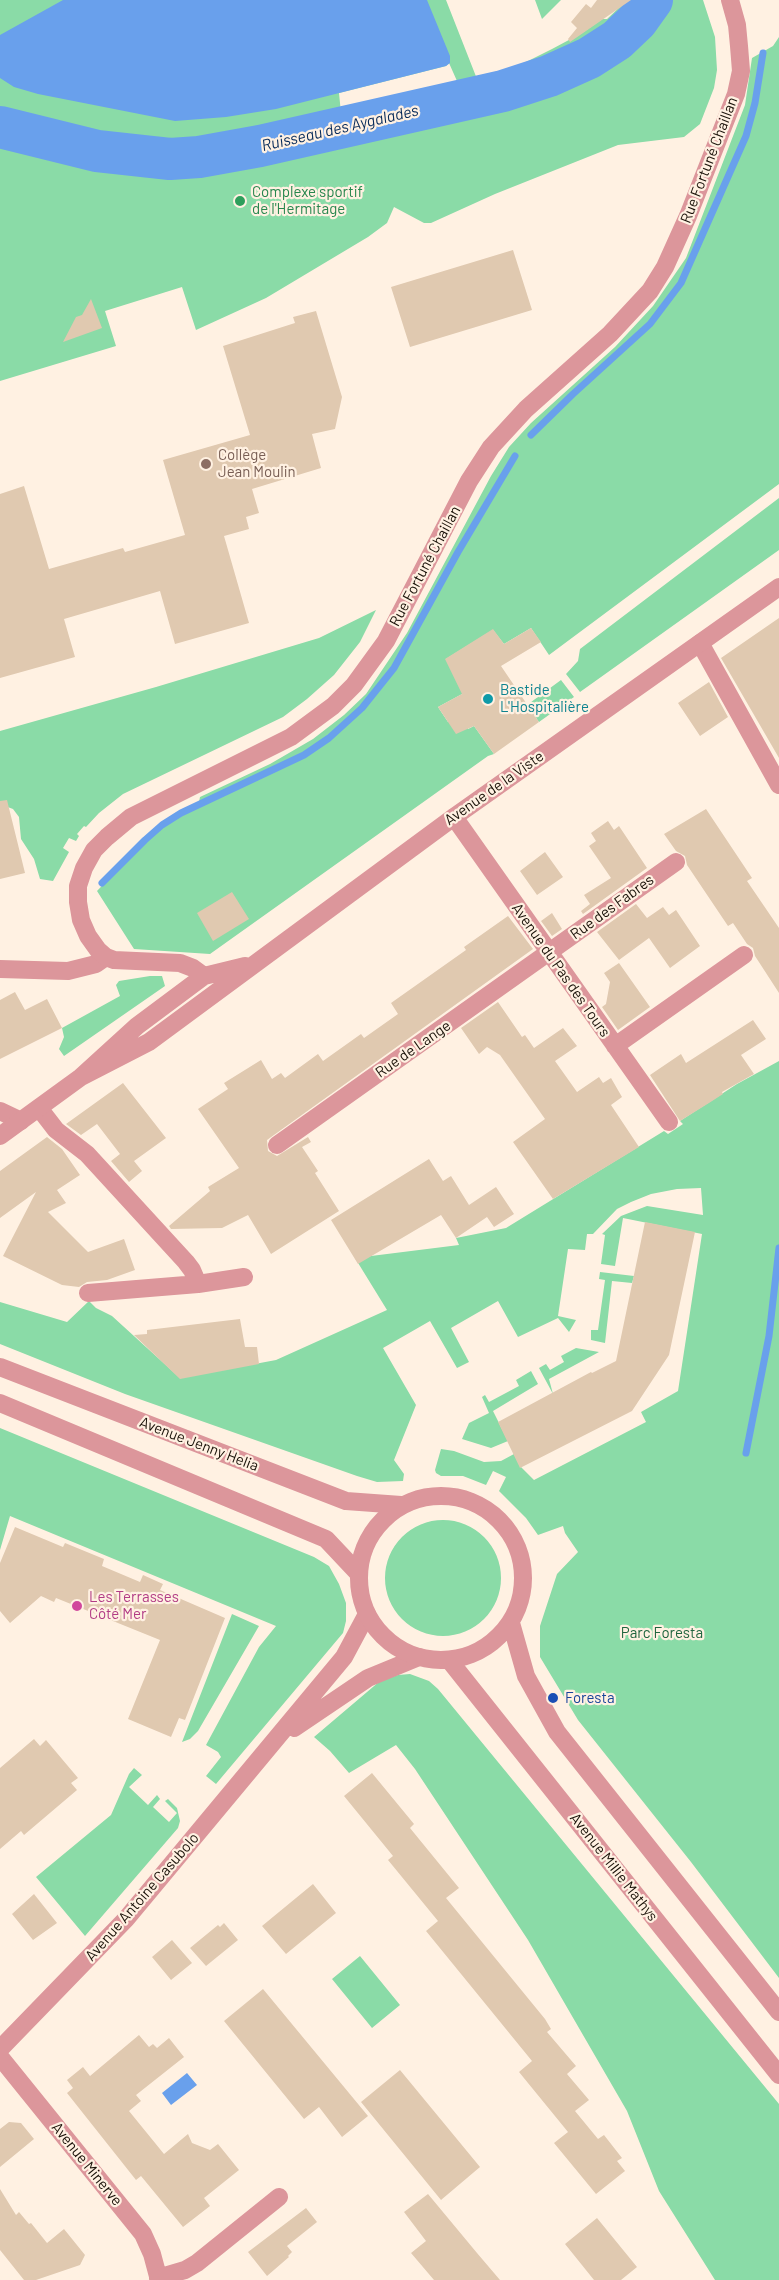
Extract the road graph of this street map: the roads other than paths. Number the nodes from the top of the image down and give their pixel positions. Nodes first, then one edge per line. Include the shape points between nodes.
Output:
1 (730, 0) edge
2 (779, 587) edge
3 (700, 643) junction
4 (779, 785) edge
5 (454, 817) junction
6 (676, 862) dead end
7 (549, 953) junction
8 (744, 955) dead end
9 (106, 957) junction
10 (255, 964) junction
11 (0, 969) edge
12 (204, 976) junction
13 (185, 1015) junction
14 (615, 1046) junction
15 (81, 1077) junction
16 (39, 1108) junction
17 (0, 1110) edge
18 (21, 1121) junction
19 (669, 1122) dead end
20 (0, 1136) edge
21 (277, 1145) dead end
22 (244, 1277) dead end
23 (198, 1284) junction
24 (88, 1293) dead end
25 (0, 1368) edge
26 (0, 1402) edge
27 (401, 1505) junction
28 (358, 1573) junction
29 (367, 1614) junction
30 (511, 1623) junction
31 (419, 1657) junction
32 (449, 1660) junction
33 (277, 1739) junction
34 (779, 2012) edge
35 (0, 2049) edge
36 (0, 2057) edge
37 (779, 2075) edge
38 (279, 2197) dead end
39 (158, 2279) edge

1 - 9 street, Rue Fortuné Chaillan via 737,25 741,71 736,94 688,216 650,291 491,447 386,641 354,685 291,737 131,817 94,850 78,886 78,902 88,936
2 - 3 street, Avenue de la Viste
3 - 4 street
3 - 5 street, Avenue de la Viste
5 - 7 street, Avenue du Pas des Tours
5 - 10 street, Avenue de la Viste
6 - 7 street, Rue des Fabres
7 - 14 street, Avenue du Pas des Tours
7 - 21 street, Rue de Lange
8 - 14 street
9 - 11 street via 96,964 68,971
9 - 12 street via 122,962 180,963
10 - 12 street, Avenue de la Viste
10 - 13 street
12 - 13 street via 202,995
12 - 15 street via 136,1026
13 - 15 street via 149,1042
14 - 19 street, Avenue du Pas des Tours
15 - 16 street
16 - 18 street
16 - 23 street via 186,1262
17 - 18 street
18 - 20 street
22 - 23 street
23 - 24 street
25 - 27 street, Avenue Jenny Helia via 346,1501
26 - 28 street via 326,1539
27 - 28 street via 379,1522 364,1546
27 - 30 street via 437,1495 462,1497 485,1507 503,1523 517,1544 524,1570 521,1598
28 - 29 street
29 - 31 street via 380,1633 398,1648
29 - 33 street, Avenue Antoine Casubolo via 344,1657
30 - 32 street via 495,1641 473,1654
30 - 34 street via 526,1676 557,1732
31 - 32 street
31 - 33 street, Avenue Antoine Casubolo via 368,1677
32 - 37 street, Avenue Millie Mathys
33 - 35 street, Avenue Antoine Casubolo via 126,1918
36 - 39 street, Avenue Minerve via 143,2234
38 - 39 street via 197,2263

